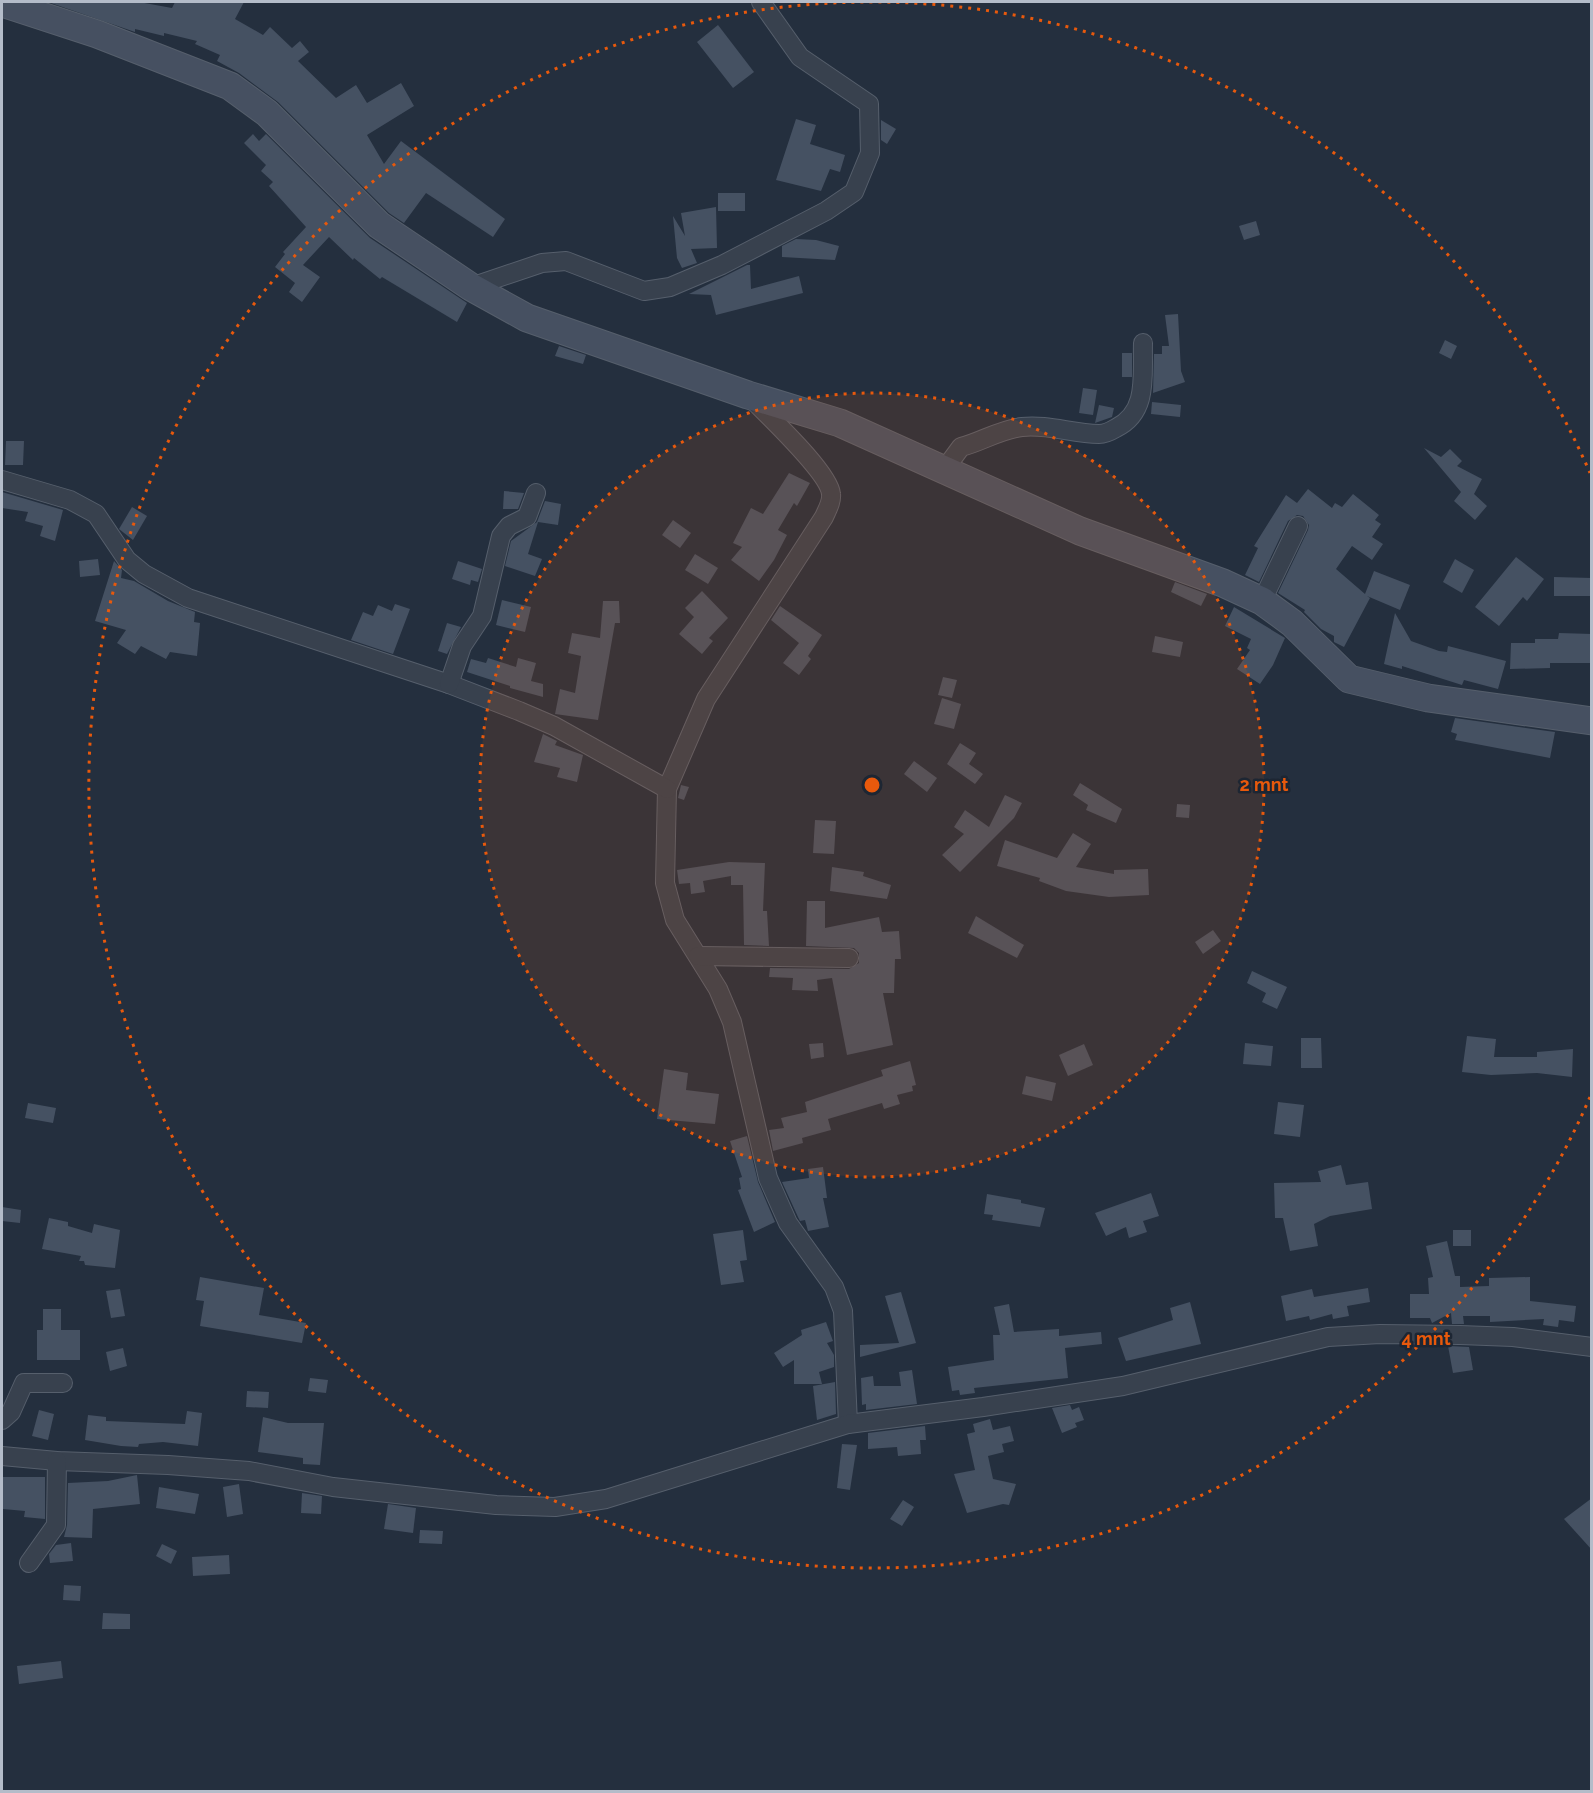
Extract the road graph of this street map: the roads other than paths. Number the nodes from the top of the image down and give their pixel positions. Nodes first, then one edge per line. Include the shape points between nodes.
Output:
1 (761, 2) edge
2 (2, 3) edge
3 (471, 287) junction
4 (1143, 343) dead end
5 (748, 395) junction
6 (944, 470) junction
7 (2, 480) edge
8 (536, 493) dead end
9 (1298, 526) dead end
10 (1262, 601) junction
11 (449, 684) junction
12 (1592, 721) edge
13 (667, 789) junction
14 (698, 956) junction
15 (849, 958) dead end
16 (1592, 1347) edge
17 (63, 1383) dead end
18 (2, 1420) edge
19 (848, 1424) junction
20 (2, 1456) edge
21 (57, 1461) junction
22 (29, 1563) dead end

1 - 3 street via 800,57 869,104 870,153 854,192 782,235 670,287 644,291 566,261 542,263
2 - 3 street via 108,38 230,86 267,113 379,225
3 - 5 street via 527,318
4 - 6 street via 1141,399 1133,417 1121,426 1101,434 1052,427 1010,429 961,447
5 - 6 street via 840,423
5 - 13 street via 821,474 831,495 830,505 706,699
6 - 10 street via 1080,531 1198,573
7 - 11 street via 70,500 96,514 127,560 153,580 188,598
8 - 11 street via 528,517 509,526 501,536 482,616 462,646
9 - 10 street
10 - 12 street via 1292,623 1349,679 1428,698
11 - 13 street via 554,726
13 - 14 street via 668,901
14 - 15 street
14 - 19 street via 732,1022 768,1178 788,1224 840,1300
16 - 19 street via 1461,1335 1328,1337 1123,1386
17 - 18 street via 24,1383 11,1412
19 - 21 street via 606,1499 555,1508 333,1487 249,1472
20 - 21 street
21 - 22 street via 56,1525

